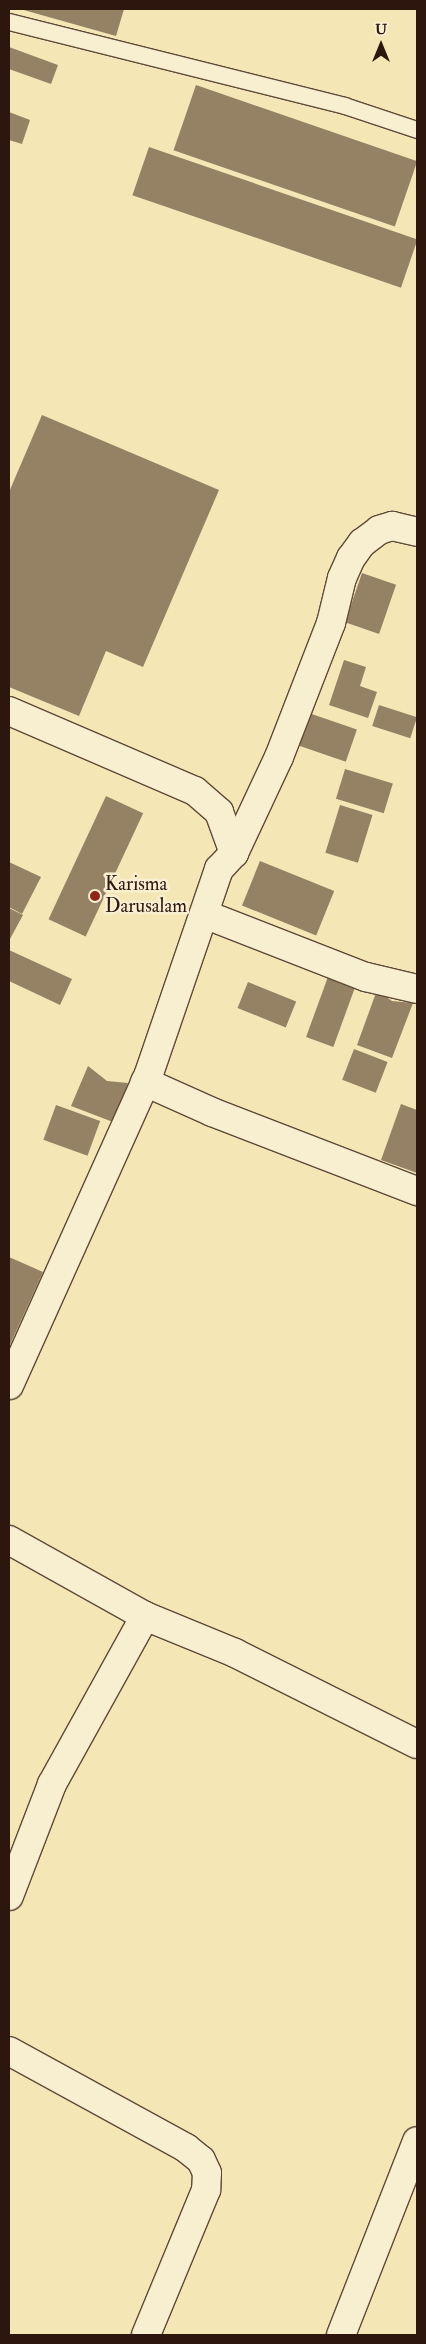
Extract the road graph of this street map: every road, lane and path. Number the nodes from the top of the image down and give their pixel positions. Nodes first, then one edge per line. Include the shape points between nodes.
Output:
1 (9, 22) edge
2 (417, 130) edge
3 (417, 532) edge
4 (9, 712) edge
5 (234, 852) junction
6 (204, 914) junction
7 (417, 989) edge
8 (145, 1082) junction
9 (417, 1191) edge
10 (9, 1385) edge
11 (9, 1540) edge
12 (146, 1616) junction
13 (417, 1744) edge
14 (9, 1896) edge
15 (9, 2051) edge
16 (417, 2140) edge
17 (146, 2335) edge
18 (341, 2335) edge

1 - 2 lane via 345,106
3 - 5 street via 392,526 380,530 362,543 352,558 342,578 331,624 279,757
4 - 5 street via 195,791 219,812
5 - 6 street via 219,869
6 - 7 street via 366,977
6 - 8 street
8 - 9 street via 212,1112
8 - 10 street
11 - 12 street
12 - 13 street via 235,1653
12 - 14 street via 52,1784
15 - 17 street via 186,2148 204,2166 206,2190
16 - 18 street

